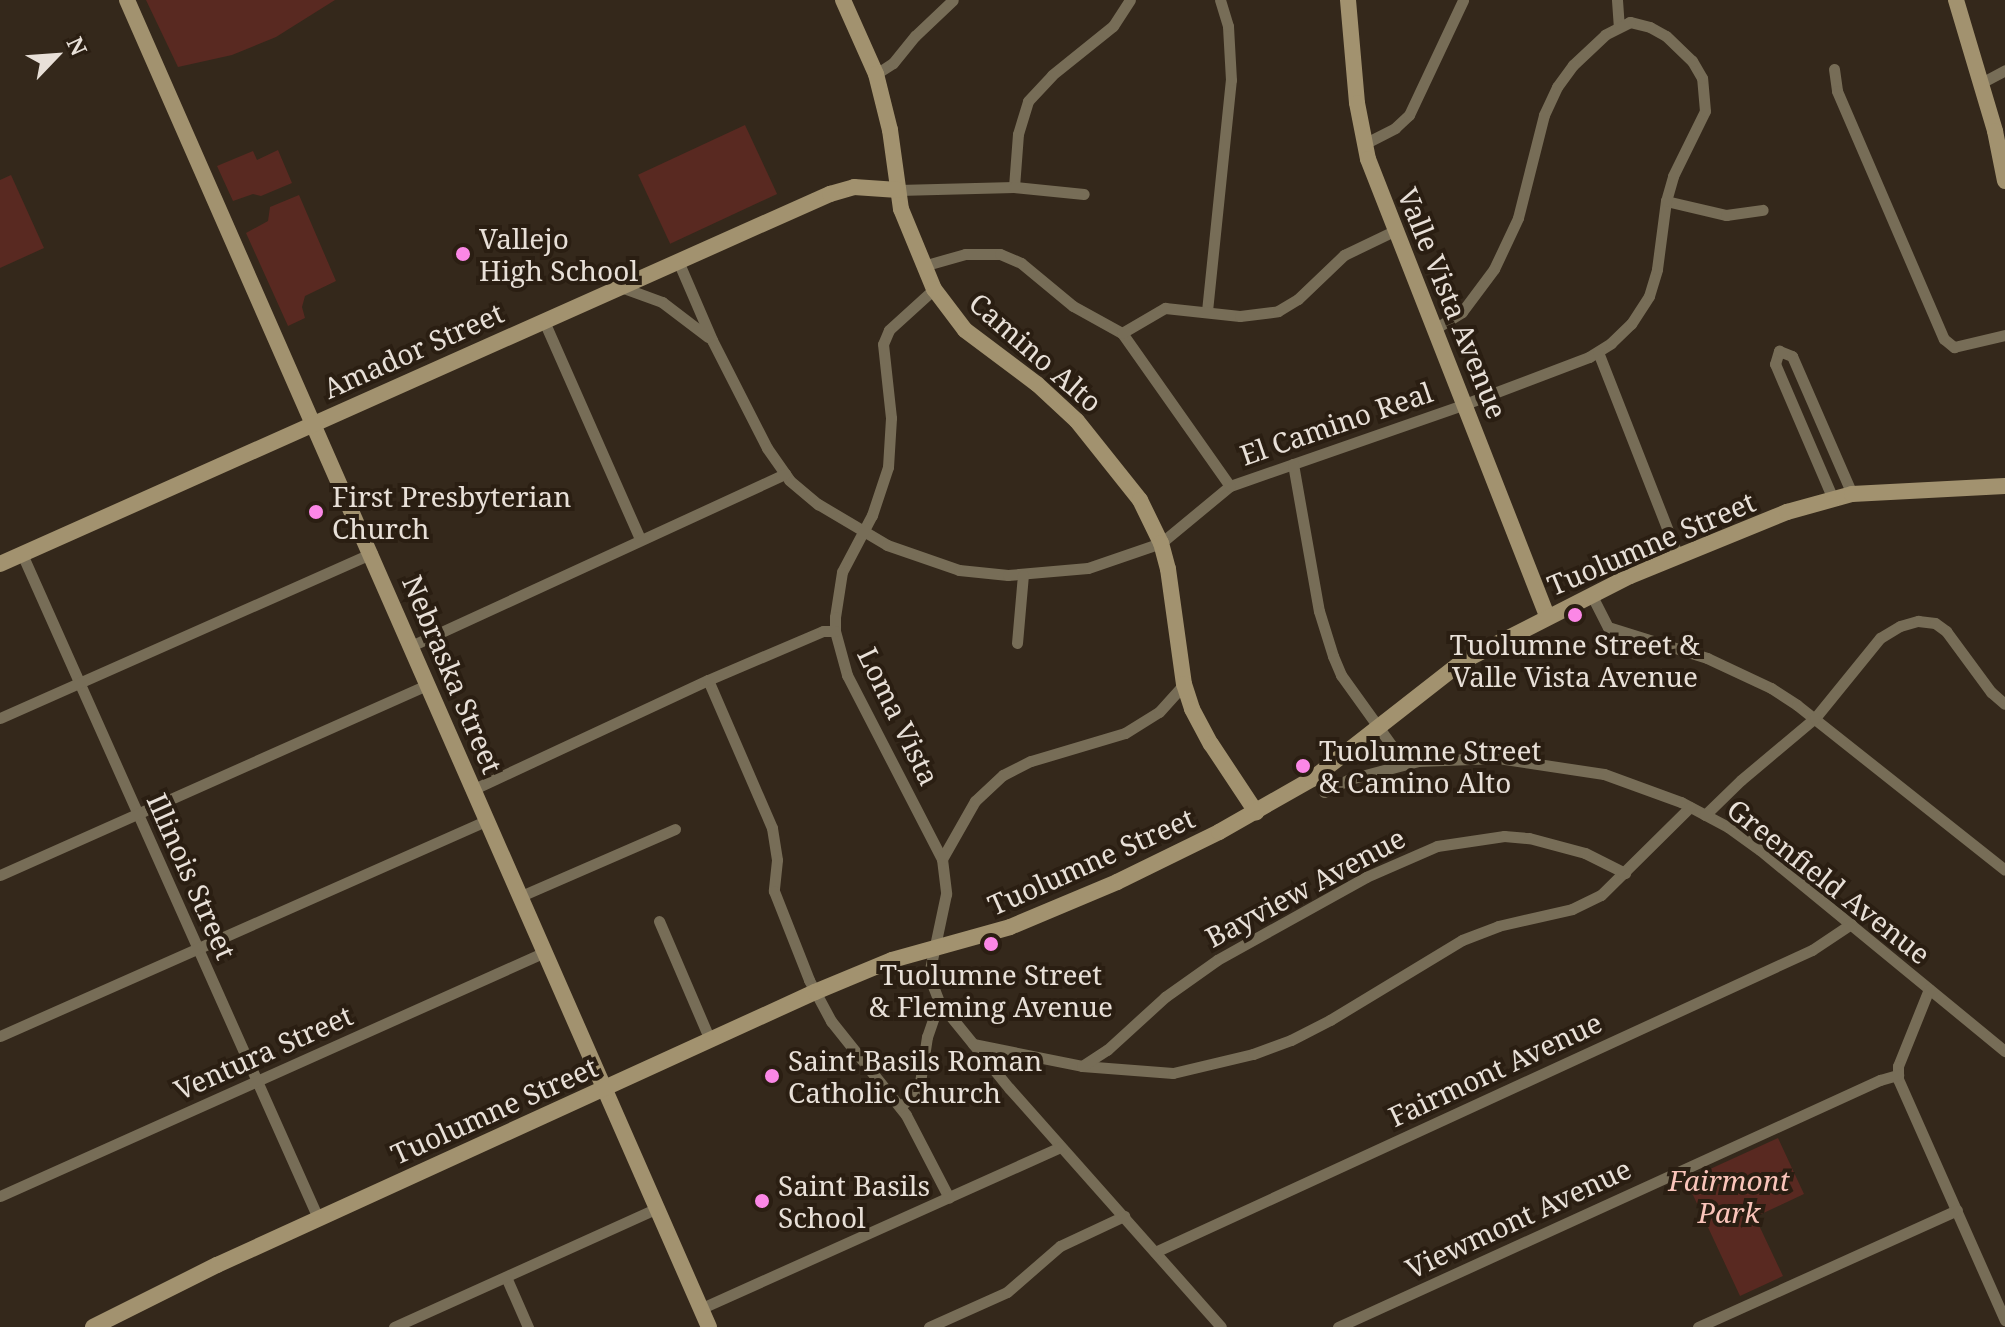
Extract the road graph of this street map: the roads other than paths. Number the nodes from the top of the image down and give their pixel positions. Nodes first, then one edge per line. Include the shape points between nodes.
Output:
1 (127, 0) edge
2 (953, 0) edge
3 (1130, 0) edge
4 (1220, 0) edge
5 (1348, 0) edge
6 (1463, 0) edge
7 (1617, 0) edge
8 (1956, 0) edge
9 (843, 2) edge
10 (1619, 26) junction
11 (1834, 69) dead end
12 (2005, 70) edge
13 (876, 74) junction
14 (1981, 83) junction
15 (1364, 144) junction
16 (2005, 181) edge
17 (1014, 187) junction
18 (898, 190) junction
19 (1084, 194) dead end
20 (1666, 201) junction
21 (1763, 210) dead end
22 (1396, 230) junction
23 (678, 261) junction
24 (923, 266) junction
25 (619, 286) junction
26 (934, 289) junction
27 (1207, 311) junction
28 (543, 319) junction
29 (1435, 329) junction
30 (1122, 333) junction
31 (2005, 335) edge
32 (712, 340) junction
33 (1598, 352) junction
34 (1465, 404) junction
35 (316, 423) junction
36 (1293, 464) junction
37 (785, 474) junction
38 (1230, 486) junction
39 (2005, 486) edge
40 (1852, 494) junction
41 (1833, 499) junction
42 (863, 531) junction
43 (640, 539) junction
44 (1161, 543) junction
45 (372, 553) junction
46 (22, 554) junction
47 (1678, 556) junction
48 (0, 564) edge
49 (1023, 575) junction
50 (1591, 594) junction
51 (1547, 616) junction
52 (835, 631) junction
53 (1017, 643) dead end
54 (411, 646) junction
55 (708, 680) junction
56 (79, 683) junction
57 (428, 684) junction
58 (1184, 684) junction
59 (2005, 704) edge
60 (0, 718) edge
61 (1815, 718) junction
62 (1378, 728) junction
63 (1418, 761) junction
64 (474, 789) junction
65 (1324, 792) dead end
66 (1690, 807) junction
67 (1256, 812) junction
68 (138, 813) junction
69 (1705, 815) junction
70 (488, 820) junction
71 (675, 829) dead end
72 (942, 859) junction
73 (2005, 870) edge
74 (1625, 873) junction
75 (0, 875) edge
76 (521, 896) junction
77 (659, 921) dead end
78 (1851, 924) junction
79 (198, 948) junction
80 (935, 949) junction
81 (545, 952) junction
82 (1929, 989) junction
83 (815, 992) junction
84 (939, 1002) junction
85 (0, 1036) edge
86 (710, 1040) junction
87 (972, 1044) junction
88 (2005, 1051) edge
89 (1082, 1066) junction
90 (1898, 1075) junction
91 (257, 1081) junction
92 (604, 1088) junction
93 (900, 1107) junction
94 (1061, 1147) junction
95 (0, 1196) edge
96 (949, 1198) junction
97 (657, 1208) junction
98 (1957, 1210) junction
99 (1124, 1216) junction
100 (318, 1218) junction
101 (1155, 1252) junction
102 (506, 1277) junction
103 (702, 1308) junction
104 (2005, 1320) edge
105 (93, 1327) edge
106 (394, 1327) edge
107 (528, 1327) edge
108 (709, 1327) edge
109 (929, 1327) edge
110 (1221, 1327) edge
111 (1338, 1327) edge
112 (1698, 1327) edge

1 - 35 street, Nebraska Street
2 - 13 street
3 - 17 street via 1102,36 1028,101 1018,134
4 - 27 street via 1228,26 1231,80
5 - 15 street, Valle Vista Avenue
6 - 15 street via 1409,115
7 - 10 street
8 - 14 street
9 - 13 street, Camino Alto
10 - 20 street, El Camino Real via 1639,22 1666,36 1702,78 1705,111
10 - 29 street via 1593,45 1557,87 1535,143 1518,218 1494,269 1462,312
11 - 31 street via 1837,91 1944,339 1954,347
12 - 14 street
13 - 18 street, Camino Alto
14 - 16 street
15 - 22 street, Valle Vista Avenue
17 - 18 street
17 - 19 street
18 - 23 street, Amador Street via 842,190
18 - 24 street, Camino Alto
20 - 21 street via 1726,215
20 - 33 street, El Camino Real via 1649,296 1631,324
22 - 27 street via 1344,255 1278,311 1240,316
22 - 29 street, Valle Vista Avenue
23 - 25 street, Amador Street
23 - 32 street, El Camino Real
24 - 26 street, Camino Alto
24 - 30 street via 965,254 1000,254
25 - 28 street, Amador Street
25 - 32 street via 662,302
26 - 42 street, Loma Vista via 889,330 883,344 892,439 881,492
26 - 44 street, Camino Alto via 965,330 1037,384 1091,436 1140,500
27 - 30 street via 1165,308
28 - 35 street, Amador Street
28 - 43 street
29 - 34 street, Valle Vista Avenue
30 - 38 street
32 - 37 street, El Camino Real
33 - 34 street, El Camino Real
33 - 47 street
34 - 36 street, El Camino Real
34 - 51 street, Valle Vista Avenue
35 - 45 street, Nebraska Street
35 - 46 street, Amador Street
36 - 38 street, El Camino Real
36 - 62 street via 1326,637 1341,675
37 - 42 street, El Camino Real via 818,504
37 - 43 street
38 - 44 street, El Camino Real
39 - 40 street, Tuolumne Street
40 - 41 street, Tuolumne Street
40 - 41 street via 1792,356 1779,351 1773,359
41 - 47 street, Tuolumne Street
42 - 49 street, El Camino Real via 916,557 959,570
42 - 52 street, Loma Vista via 839,581
43 - 54 street
44 - 49 street, El Camino Real via 1088,568
44 - 58 street, Camino Alto via 1175,602
45 - 54 street, Nebraska Street
45 - 56 street
46 - 48 street, Amador Street
46 - 56 street, Illinois Street
47 - 50 street, Tuolumne Street
49 - 53 street
50 - 51 street, Tuolumne Street
50 - 61 street via 1608,627 1707,658 1771,688
51 - 62 street, Tuolumne Street via 1450,669
52 - 55 street via 823,631
52 - 72 street, Loma Vista via 847,675
54 - 57 street, Nebraska Street
55 - 64 street
55 - 83 street via 772,828 774,891
56 - 60 street
56 - 68 street, Illinois Street
57 - 64 street, Nebraska Street
57 - 68 street
58 - 67 street, Camino Alto via 1211,744
58 - 72 street via 1159,712 1125,733 1031,761 1003,775 975,801
59 - 61 street via 1946,631 1918,621 1880,638
61 - 69 street
61 - 73 street
62 - 63 street via 1397,753
62 - 67 street, Tuolumne Street via 1319,775
63 - 65 street, Greenfield Avenue via 1350,779
63 - 66 street, Greenfield Avenue via 1531,760 1604,774
64 - 70 street, Nebraska Street
66 - 69 street, Greenfield Avenue
66 - 74 street
67 - 80 street, Tuolumne Street via 1070,904
68 - 75 street
68 - 79 street, Illinois Street
69 - 78 street, Greenfield Avenue via 1760,850
70 - 76 street, Nebraska Street
70 - 79 street
71 - 76 street
72 - 80 street, Loma Vista via 946,894
74 - 89 street via 1601,895 1572,909 1462,940 1279,1045 1173,1073
74 - 89 street, Bayview Avenue via 1585,853 1529,838 1504,836 1437,846 1366,877 1217,960
76 - 81 street, Nebraska Street
77 - 86 street
78 - 82 street, Greenfield Avenue
78 - 101 street, Fairmont Avenue via 1812,950
79 - 85 street
79 - 91 street, Illinois Street
80 - 83 street, Tuolumne Street via 892,960
80 - 84 street, Loma Vista via 930,971
81 - 91 street, Ventura Street
81 - 92 street, Nebraska Street
82 - 88 street, Greenfield Avenue
82 - 90 street
83 - 86 street, Tuolumne Street
83 - 93 street via 831,1021
84 - 87 street
84 - 93 street via 919,1089
86 - 92 street, Tuolumne Street
87 - 89 street
87 - 94 street
90 - 98 street
90 - 111 street, Viewmont Avenue
91 - 95 street, Ventura Street
91 - 100 street, Illinois Street
92 - 97 street, Nebraska Street
92 - 100 street, Tuolumne Street
93 - 96 street
94 - 96 street
94 - 99 street
96 - 103 street
97 - 102 street
97 - 103 street, Nebraska Street
98 - 104 street
98 - 112 street
99 - 101 street
99 - 109 street via 1060,1246 1007,1292
100 - 105 street, Tuolumne Street
101 - 110 street
102 - 106 street
102 - 107 street
103 - 108 street, Nebraska Street

